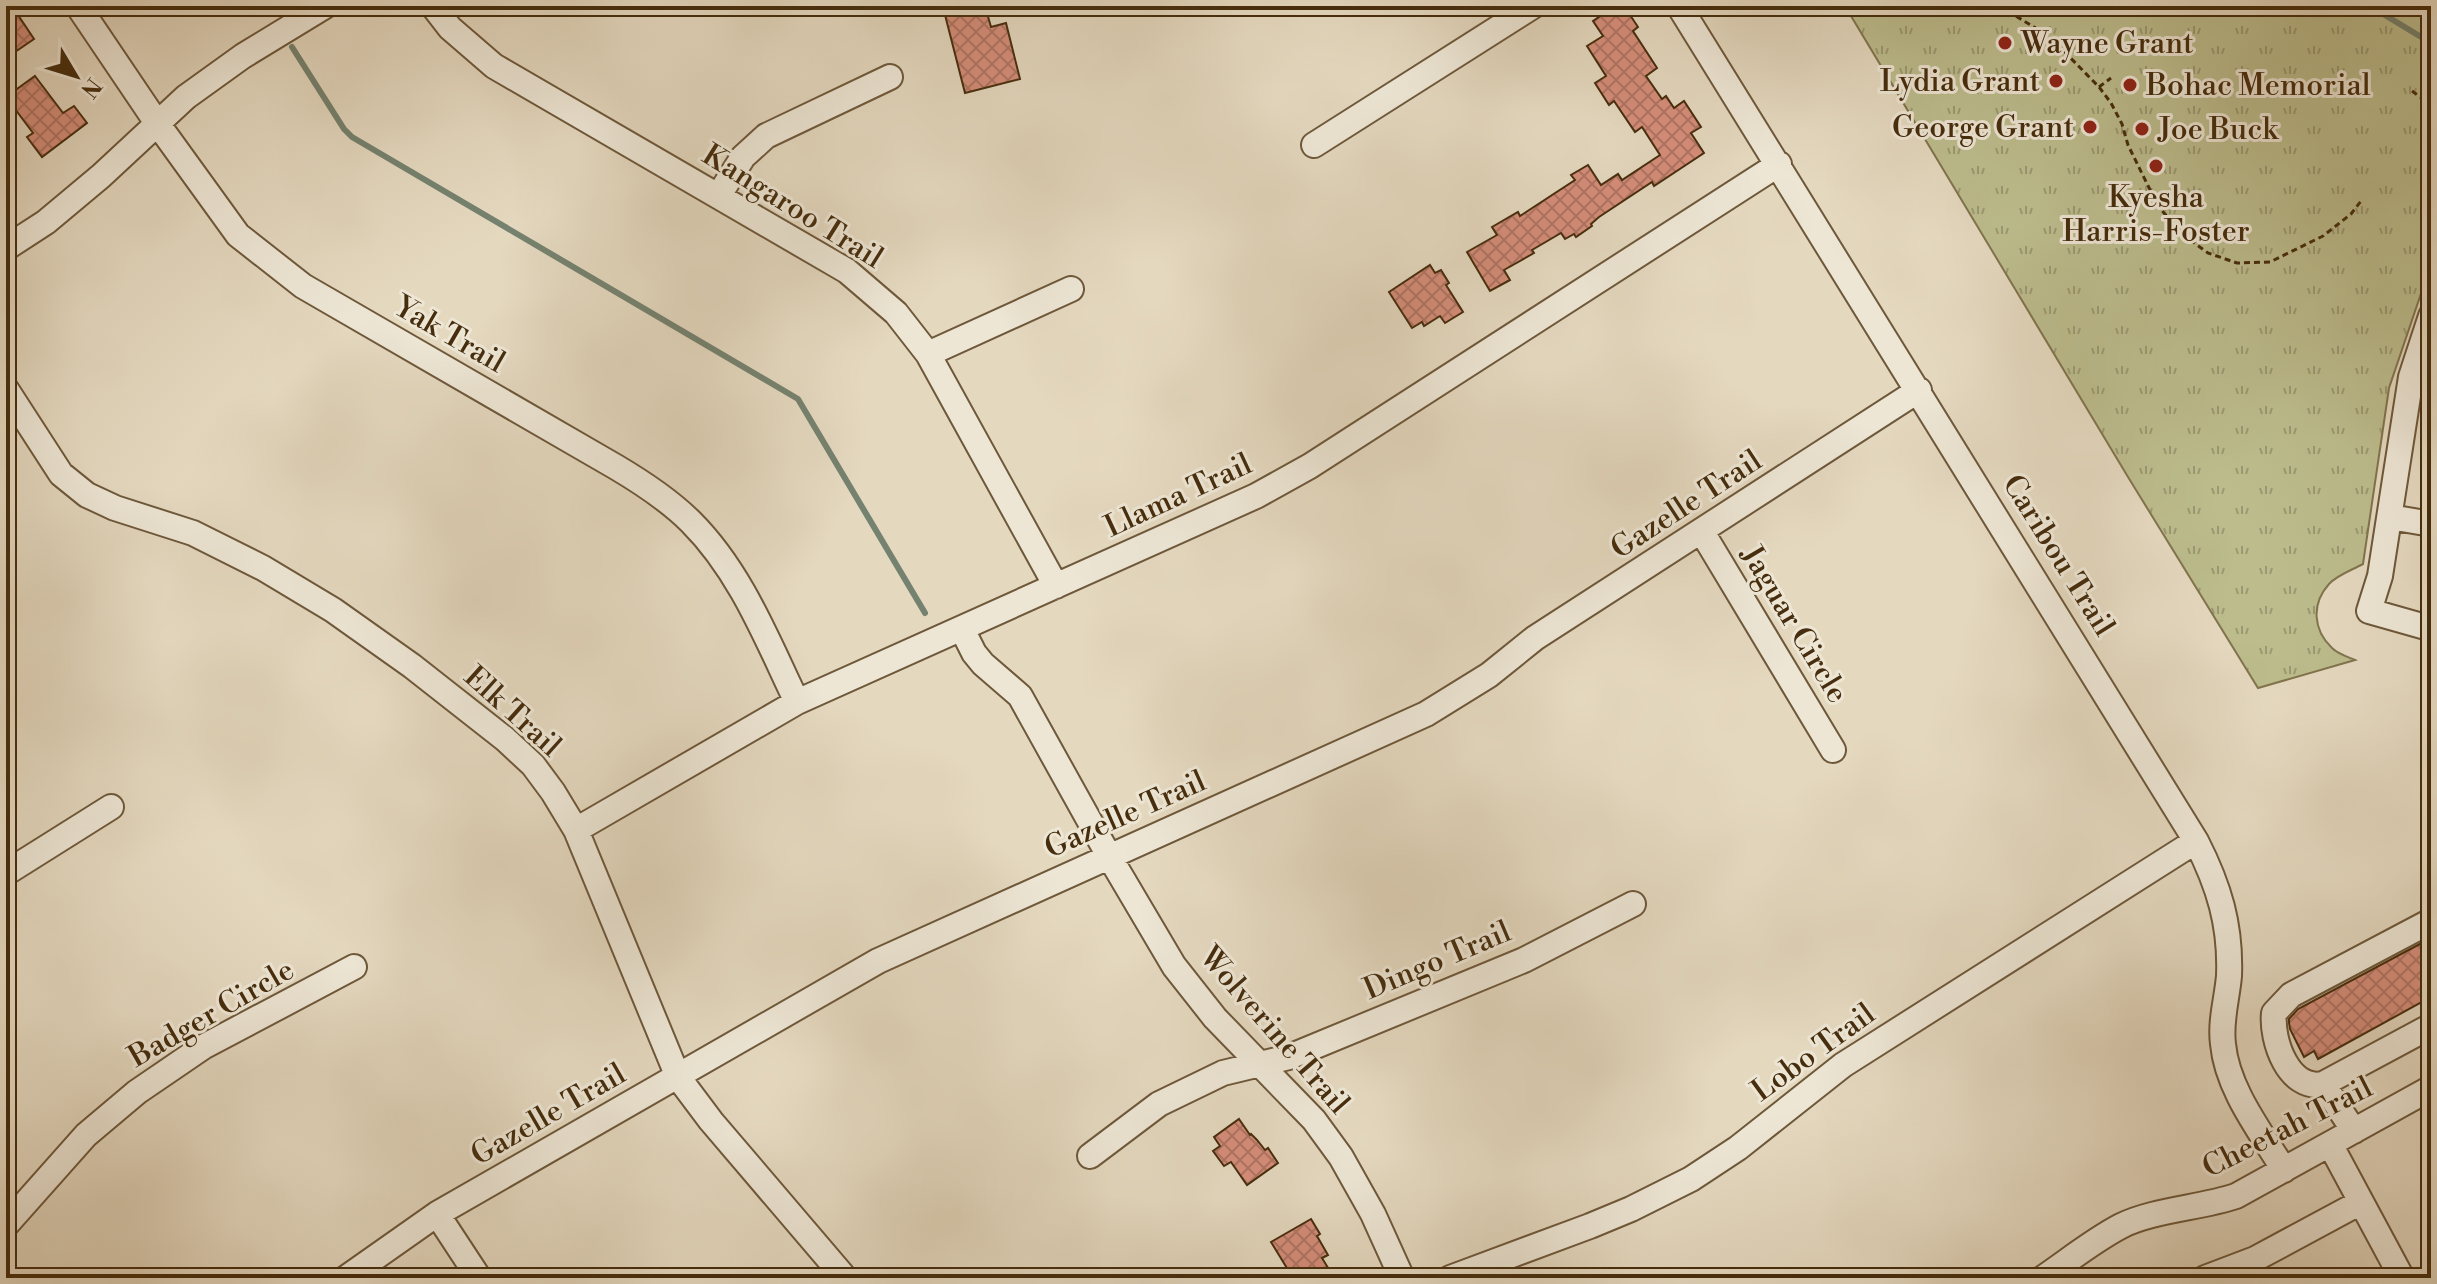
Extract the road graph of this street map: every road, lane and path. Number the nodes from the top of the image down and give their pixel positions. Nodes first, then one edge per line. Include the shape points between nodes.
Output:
1 (78, 6) edge
2 (325, 6) edge
3 (433, 6) edge
4 (1533, 6) edge
5 (1679, 6) edge
6 (1999, 6) edge
7 (890, 77) dead end
8 (2111, 78) dead end
9 (2099, 87) junction
10 (2412, 91) dead end
11 (2431, 105) edge
12 (157, 123) junction
13 (1314, 145) dead end
14 (1779, 164) junction
15 (719, 195) junction
16 (2361, 201) dead end
17 (6, 248) edge
18 (1071, 289) dead end
19 (2429, 325) edge
20 (928, 354) junction
21 (6, 389) edge
22 (1919, 390) junction
23 (2390, 517) junction
24 (2431, 524) edge
25 (1702, 532) junction
26 (1056, 586) junction
27 (962, 629) junction
28 (2430, 629) edge
29 (797, 702) junction
30 (1833, 750) dead end
31 (111, 807) dead end
32 (576, 830) junction
33 (2196, 841) junction
34 (1109, 856) junction
35 (6, 873) edge
36 (1633, 904) dead end
37 (2431, 921) edge
38 (354, 967) dead end
39 (2431, 1026) edge
40 (1261, 1064) junction
41 (678, 1077) junction
42 (2323, 1084) junction
43 (2430, 1091) edge
44 (2354, 1131) junction
45 (2330, 1144) junction
46 (1090, 1156) dead end
47 (2284, 1170) junction
48 (2361, 1202) junction
49 (437, 1214) junction
50 (6, 1225) edge
51 (346, 1278) edge
52 (479, 1278) edge
53 (845, 1278) edge
54 (1402, 1278) edge
55 (1450, 1278) edge
56 (2043, 1278) edge
57 (2205, 1278) edge
58 (2402, 1278) edge

1 - 12 street, Yak Trail
2 - 12 street via 243,56
3 - 15 street, Kangaroo Trail via 494,66
4 - 13 street
5 - 14 street, Caribou Trail
6 - 9 path via 2049,36
7 - 15 street via 766,136 743,157
8 - 9 path
9 - 16 path via 2122,124 2158,206 2208,253 2237,263 2270,262 2323,236
10 - 11 path
12 - 17 street via 46,222
12 - 29 street, Yak Trail via 238,235 303,286 616,467 691,522 744,592
14 - 22 street, Caribou Trail
14 - 26 street, Llama Trail via 1310,466 1256,496
15 - 20 street, Kangaroo Trail via 847,271 896,313
18 - 20 street
19 - 23 street via 2411,377
20 - 26 street, Kangaroo Trail
21 - 32 street, Elk Trail via 61,474 87,495 193,533 333,610 505,739 533,765
22 - 25 street, Gazelle Trail
22 - 33 street, Caribou Trail
23 - 24 street
23 - 28 street via 2369,611
25 - 30 street, Jaguar Circle
25 - 34 street, Gazelle Trail via 1426,714
26 - 27 street, Llama Trail
27 - 29 street, Llama Trail
27 - 34 street, Wolverine Trail via 983,664 1020,696
29 - 32 street, Llama Trail
31 - 35 street
32 - 41 street, Elk Trail
33 - 47 street, Caribou Trail via 2214,877 2228,938 2222,1024 2229,1072
33 - 55 street, Lobo Trail via 1843,1065 1691,1179 1604,1220
34 - 40 street, Wolverine Trail via 1174,966
34 - 41 street, Gazelle Trail via 878,961
36 - 40 street, Dingo Trail via 1524,960
37 - 42 street via 2291,995 2274,1013 2275,1044 2295,1076 2312,1087
38 - 50 street, Badger Circle via 203,1047 137,1092 86,1135
39 - 42 street
40 - 46 street, Dingo Trail via 1223,1073 1159,1104
40 - 54 street, Wolverine Trail via 1341,1157
41 - 49 street, Gazelle Trail
41 - 53 street, Elk Trail
42 - 44 street
43 - 44 street, Cheetah Trail
44 - 45 street, Cheetah Trail
45 - 47 street, Cheetah Trail
45 - 48 street
47 - 56 street, Cheetah Trail via 2236,1196 2122,1226
48 - 57 street via 2255,1259
48 - 58 street
49 - 51 street, Gazelle Trail
49 - 52 street

